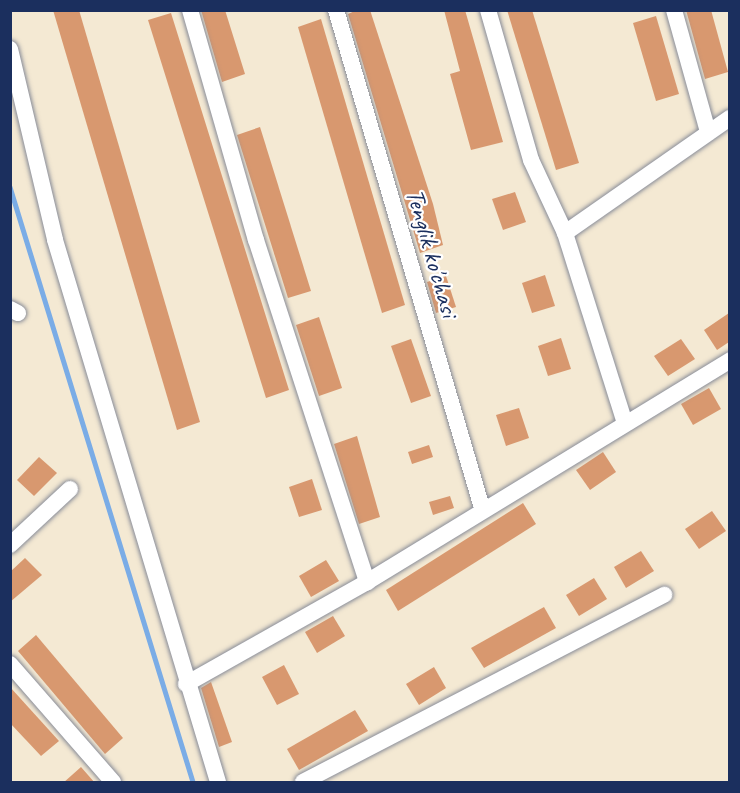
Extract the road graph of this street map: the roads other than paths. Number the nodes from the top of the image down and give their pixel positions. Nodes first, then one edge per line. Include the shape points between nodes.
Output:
1 (190, 10) edge
2 (336, 10) edge
3 (488, 10) edge
4 (674, 10) edge
5 (10, 49) edge
6 (729, 118) edge
7 (708, 132) junction
8 (565, 233) junction
9 (729, 360) edge
10 (625, 423) junction
11 (70, 489) dead end
12 (482, 508) junction
13 (10, 545) edge
14 (367, 582) junction
15 (664, 595) dead end
16 (10, 664) edge
17 (186, 684) junction
18 (113, 783) edge
19 (218, 783) edge
20 (303, 783) edge

1 - 14 street via 256,240
2 - 12 street, Tenglik ko'chasi
3 - 8 street via 531,160
4 - 7 street
5 - 17 street via 55,240
6 - 7 street
7 - 8 street
8 - 10 street
9 - 10 street
10 - 12 street
11 - 13 street
12 - 14 street
14 - 17 street
15 - 20 street
16 - 18 street
17 - 19 street

